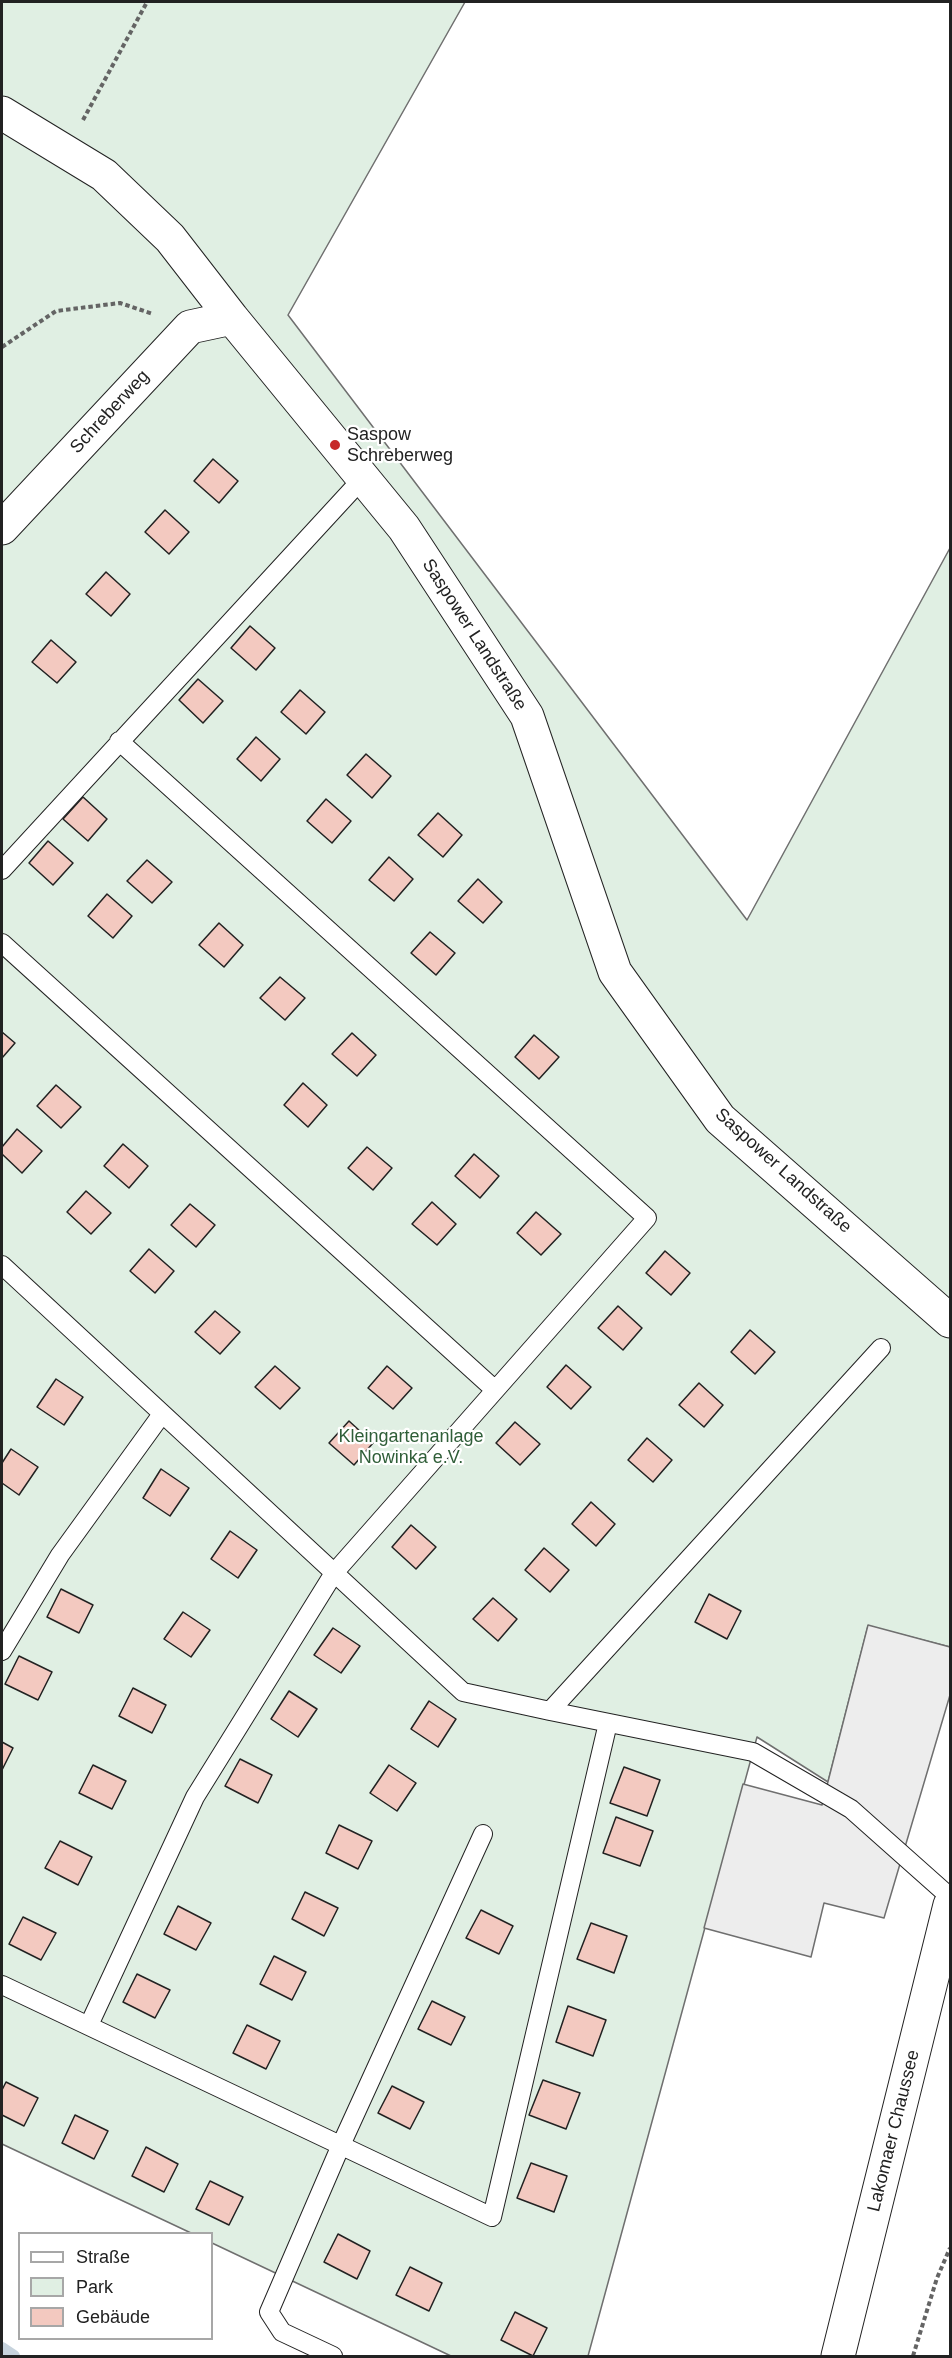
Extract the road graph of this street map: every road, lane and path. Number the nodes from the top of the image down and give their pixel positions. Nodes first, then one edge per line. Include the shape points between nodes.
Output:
1 (147, 2) edge
2 (2, 113) edge
3 (66, 151) junction
4 (232, 318) junction
5 (190, 327) junction
6 (2, 347) edge
7 (362, 479) junction
8 (2, 528) edge
9 (119, 741) junction
10 (2, 870) edge
11 (2, 944) edge
12 (2, 1265) edge
13 (951, 1321) edge
14 (881, 1348) dead end
15 (494, 1389) junction
16 (162, 1414) junction
17 (334, 1573) junction
18 (2, 1651) edge
19 (550, 1711) junction
20 (608, 1723) junction
21 (483, 1834) dead end
22 (951, 1897) edge
23 (951, 1905) edge
24 (2, 1985) edge
25 (89, 2025) junction
26 (341, 2145) junction
27 (951, 2248) edge
28 (333, 2356) edge
29 (838, 2356) edge
30 (913, 2356) edge

1 - 3 path
2 - 3 street, Saspower Landstraße
3 - 4 street, Saspower Landstraße via 104,175 170,238
4 - 5 street
4 - 7 street, Saspower Landstraße
5 - 6 path via 120,303 56,311
5 - 8 street, Schreberweg
7 - 9 lane
7 - 13 street, Saspower Landstraße via 404,528 527,716 615,972 720,1119
9 - 10 lane
9 - 15 lane via 646,1218
11 - 15 lane
12 - 16 lane
14 - 19 lane
15 - 17 lane
16 - 17 lane
16 - 18 lane via 60,1555
17 - 19 lane via 463,1692
17 - 25 lane via 195,1797
19 - 20 lane
20 - 22 lane via 753,1752 851,1809
20 - 26 lane via 492,2217
21 - 26 lane
23 - 29 street, Lakomaer Chaussee
24 - 25 lane
25 - 26 lane
26 - 28 lane via 269,2312 282,2332
27 - 30 path via 937,2278

